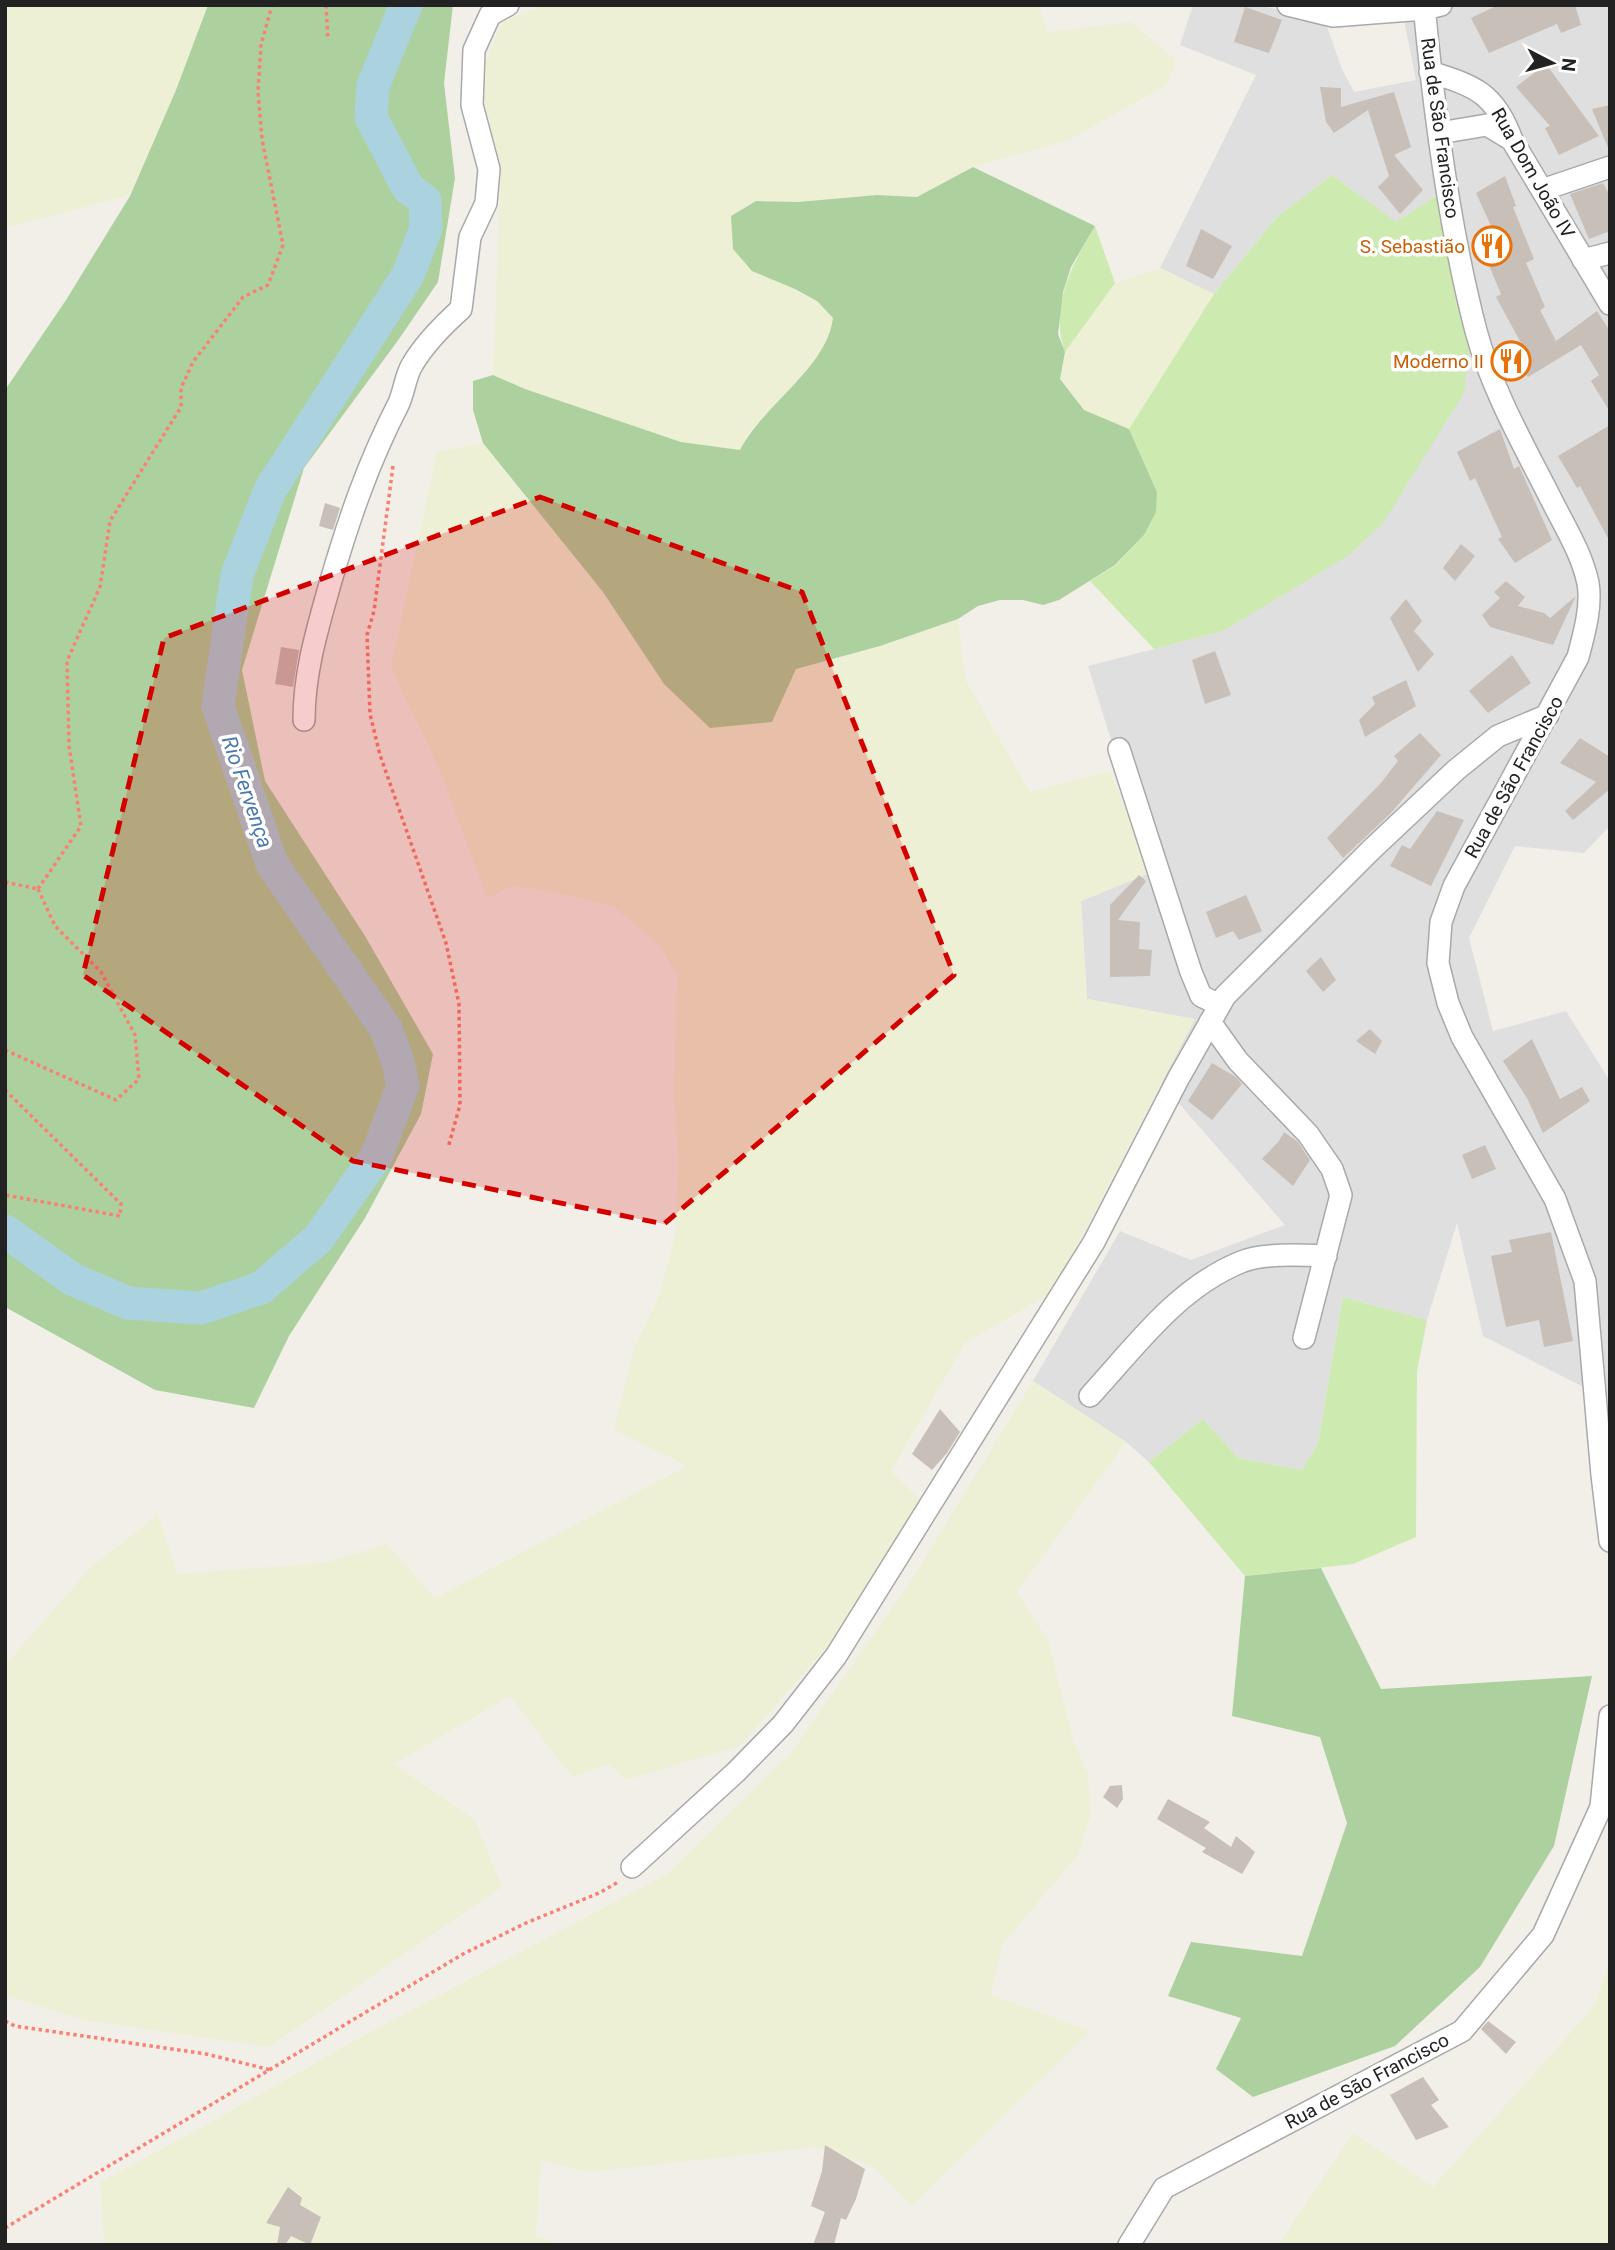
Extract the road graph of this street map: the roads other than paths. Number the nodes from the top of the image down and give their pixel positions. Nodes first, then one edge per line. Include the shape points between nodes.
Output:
1 (508, 5) edge
2 (1288, 5) edge
3 (1430, 7) edge
4 (1430, 72) junction
5 (1486, 96) junction
6 (1465, 129) junction
7 (1439, 133) junction
8 (1512, 140) junction
9 (1610, 167) edge
10 (1542, 190) junction
11 (1610, 253) edge
12 (1583, 260) junction
13 (1610, 304) edge
14 (1548, 715) junction
15 (304, 720) dead end
16 (1119, 748) dead end
17 (1215, 1014) junction
18 (1326, 1256) junction
19 (1304, 1338) dead end
20 (1090, 1396) dead end
21 (1610, 1541) edge
22 (1610, 1716) edge
23 (632, 1867) road end
24 (1129, 2245) edge

1 - 15 street via 490,15 474,50 472,105 489,169 486,203 470,237 461,309 434,333 411,366 365,474 310,654
2 - 3 street via 1333,16
3 - 4 street, Rua de São Francisco
4 - 5 street, Rua Dom João IV via 1469,84
4 - 7 street, Rua de São Francisco
5 - 6 street via 1477,117
5 - 8 street, Rua Dom João IV
6 - 7 street
6 - 8 street via 1487,125
7 - 14 street, Rua de São Francisco via 1476,333 1511,419 1579,554 1588,585 1578,657
8 - 10 street, Rua Dom João IV
9 - 10 street
10 - 12 street, Rua Dom João IV
11 - 12 street
12 - 13 street, Rua Dom João IV
14 - 17 street via 1498,736 1456,770 1225,996
14 - 21 street, Rua de São Francisco via 1454,886 1441,922 1438,964 1462,1037 1555,1199 1586,1280
16 - 17 street via 1191,972
17 - 18 street via 1238,1061 1308,1135 1332,1169 1341,1195
17 - 23 street via 1094,1242 836,1656 783,1724 736,1773
18 - 19 street
18 - 20 street via 1242,1261 1203,1283 1173,1305
22 - 24 street, Rua de São Francisco via 1601,1807 1543,1935 1462,2031 1164,2188

